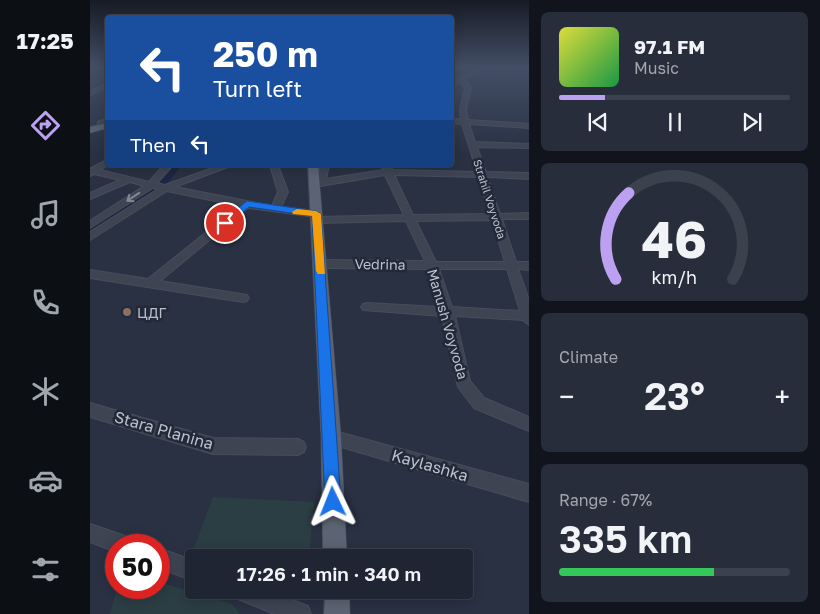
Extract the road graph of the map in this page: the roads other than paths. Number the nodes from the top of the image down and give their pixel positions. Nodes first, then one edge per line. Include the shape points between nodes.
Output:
1 (466, 96) edge
2 (454, 121) edge
3 (465, 122) junction
4 (105, 124) edge
5 (529, 126) edge
6 (90, 130) edge
7 (472, 144) junction
8 (529, 146) edge
9 (105, 163) edge
10 (168, 167) edge
11 (222, 167) edge
12 (275, 167) edge
13 (314, 167) edge
14 (324, 167) edge
15 (387, 168) edge
16 (91, 172) edge
17 (481, 175) junction
18 (529, 176) edge
19 (128, 180) junction
20 (318, 183) junction
21 (158, 187) junction
22 (90, 196) edge
23 (247, 204) junction
24 (274, 209) junction
25 (496, 216) junction
26 (529, 216) edge
27 (317, 217) junction
28 (410, 218) junction
29 (90, 225) edge
30 (90, 237) edge
31 (321, 264) junction
32 (432, 266) junction
33 (512, 266) junction
34 (529, 266) edge
35 (90, 274) edge
36 (152, 282) junction
37 (243, 298) dead end
38 (367, 307) dead end
39 (447, 311) junction
40 (528, 317) edge
41 (90, 410) edge
42 (529, 424) edge
43 (331, 437) junction
44 (298, 447) dead end
45 (529, 493) edge
46 (90, 533) edge
47 (105, 538) edge
48 (335, 549) edge
49 (170, 562) edge
50 (185, 568) edge
51 (262, 599) edge
52 (337, 599) edge
53 (300, 614) edge
54 (338, 614) edge

1 - 3 street, Strahil Voyvoda via 463,109
2 - 3 street
3 - 5 street
3 - 7 street, Strahil Voyvoda
4 - 6 main road
7 - 8 street
7 - 17 street, Strahil Voyvoda
9 - 16 street
10 - 21 street
11 - 21 street
12 - 24 street via 283,192
13 - 20 main road
14 - 20 street
15 - 17 street
15 - 20 street
15 - 28 street, Manush Voyvoda
16 - 19 street
17 - 18 street
17 - 25 street, Strahil Voyvoda
19 - 21 street
19 - 22 street
20 - 27 main road
21 - 23 street
21 -> 29 street
21 - 30 street
23 - 24 street
23 - 36 street
24 - 27 street
25 - 26 street
25 - 28 street
25 - 33 street, Strahil Voyvoda
27 - 28 street
27 - 31 main road
28 - 32 street, Manush Voyvoda
31 - 32 street, Vedrina
31 - 43 main road
32 - 33 street, Vedrina
32 - 39 street, Manush Voyvoda
33 - 34 street, Vedrina
33 - 40 street, Strahil Voyvoda
35 - 36 street
36 - 37 street
38 - 39 street
39 - 40 street
39 - 42 street, Manush Voyvoda via 463,383 471,395 479,403
41 - 44 street, Stara Planina via 213,446
43 - 45 street, Kaylashka
43 - 48 main road
46 - 47 street
49 - 50 street
51 - 53 street
52 - 54 main road

